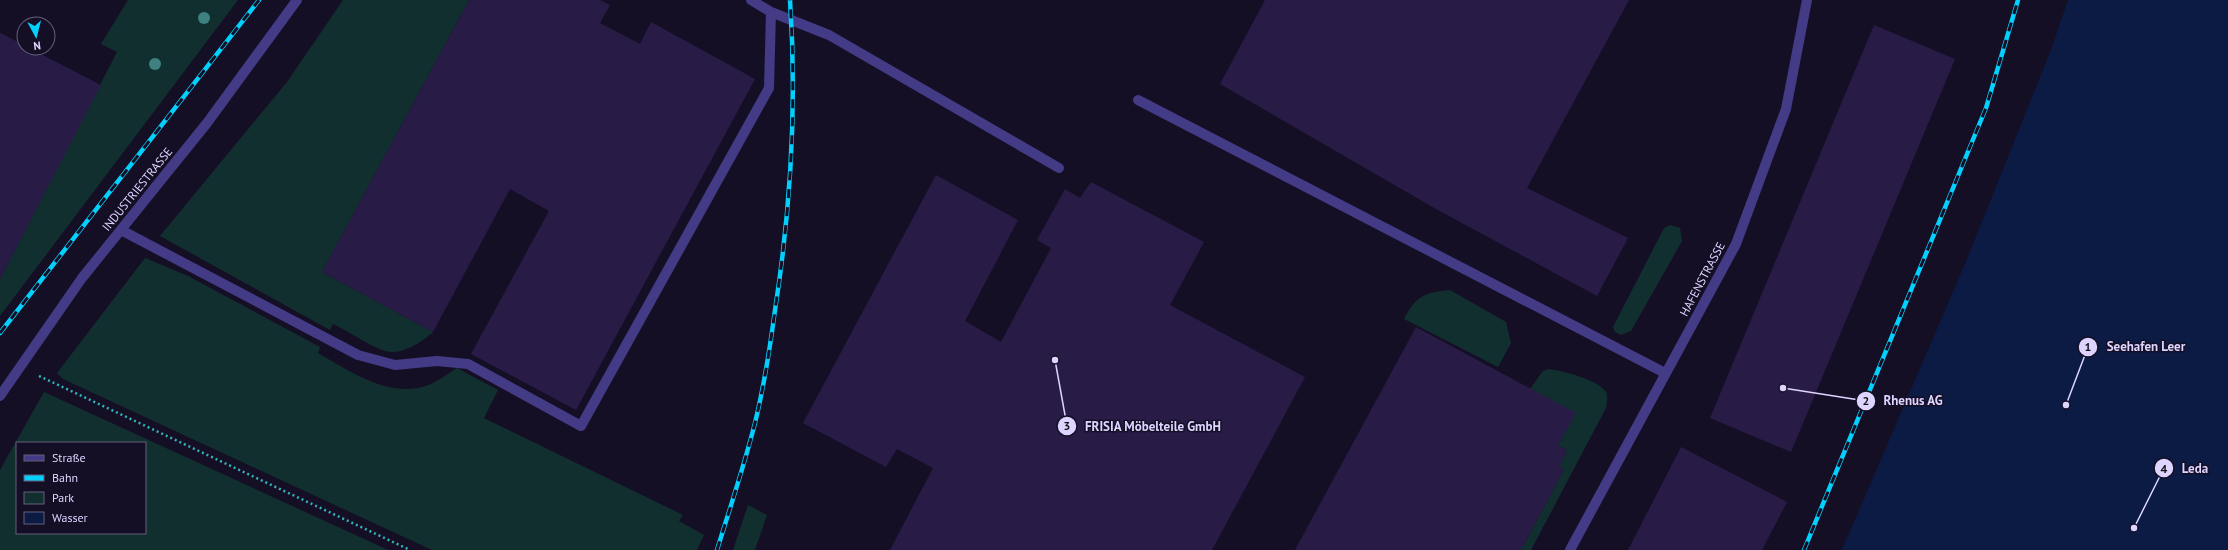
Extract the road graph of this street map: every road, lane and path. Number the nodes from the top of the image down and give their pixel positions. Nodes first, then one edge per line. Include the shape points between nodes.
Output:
1 (297, 0) edge
2 (751, 0) edge
3 (1806, 0) edge
4 (771, 12) junction
5 (1138, 100) dead end
6 (1059, 168) dead end
7 (121, 230) junction
8 (21, 367) junction
9 (1666, 373) junction
10 (0, 396) edge
11 (410, 550) edge
12 (1570, 550) edge

1 - 7 street, INDUSTRIESTRASSE via 207,123
2 - 4 street
3 - 9 street, HAFENSTRASSE via 1786,109 1736,244
4 - 6 street via 829,35
4 - 7 street via 769,88 581,426 468,364 437,360 395,365 358,354
5 - 9 street
7 - 8 street, INDUSTRIESTRASSE via 82,278
8 - 10 street, INDUSTRIESTRASSE
8 - 11 path
9 - 12 street, HAFENSTRASSE

